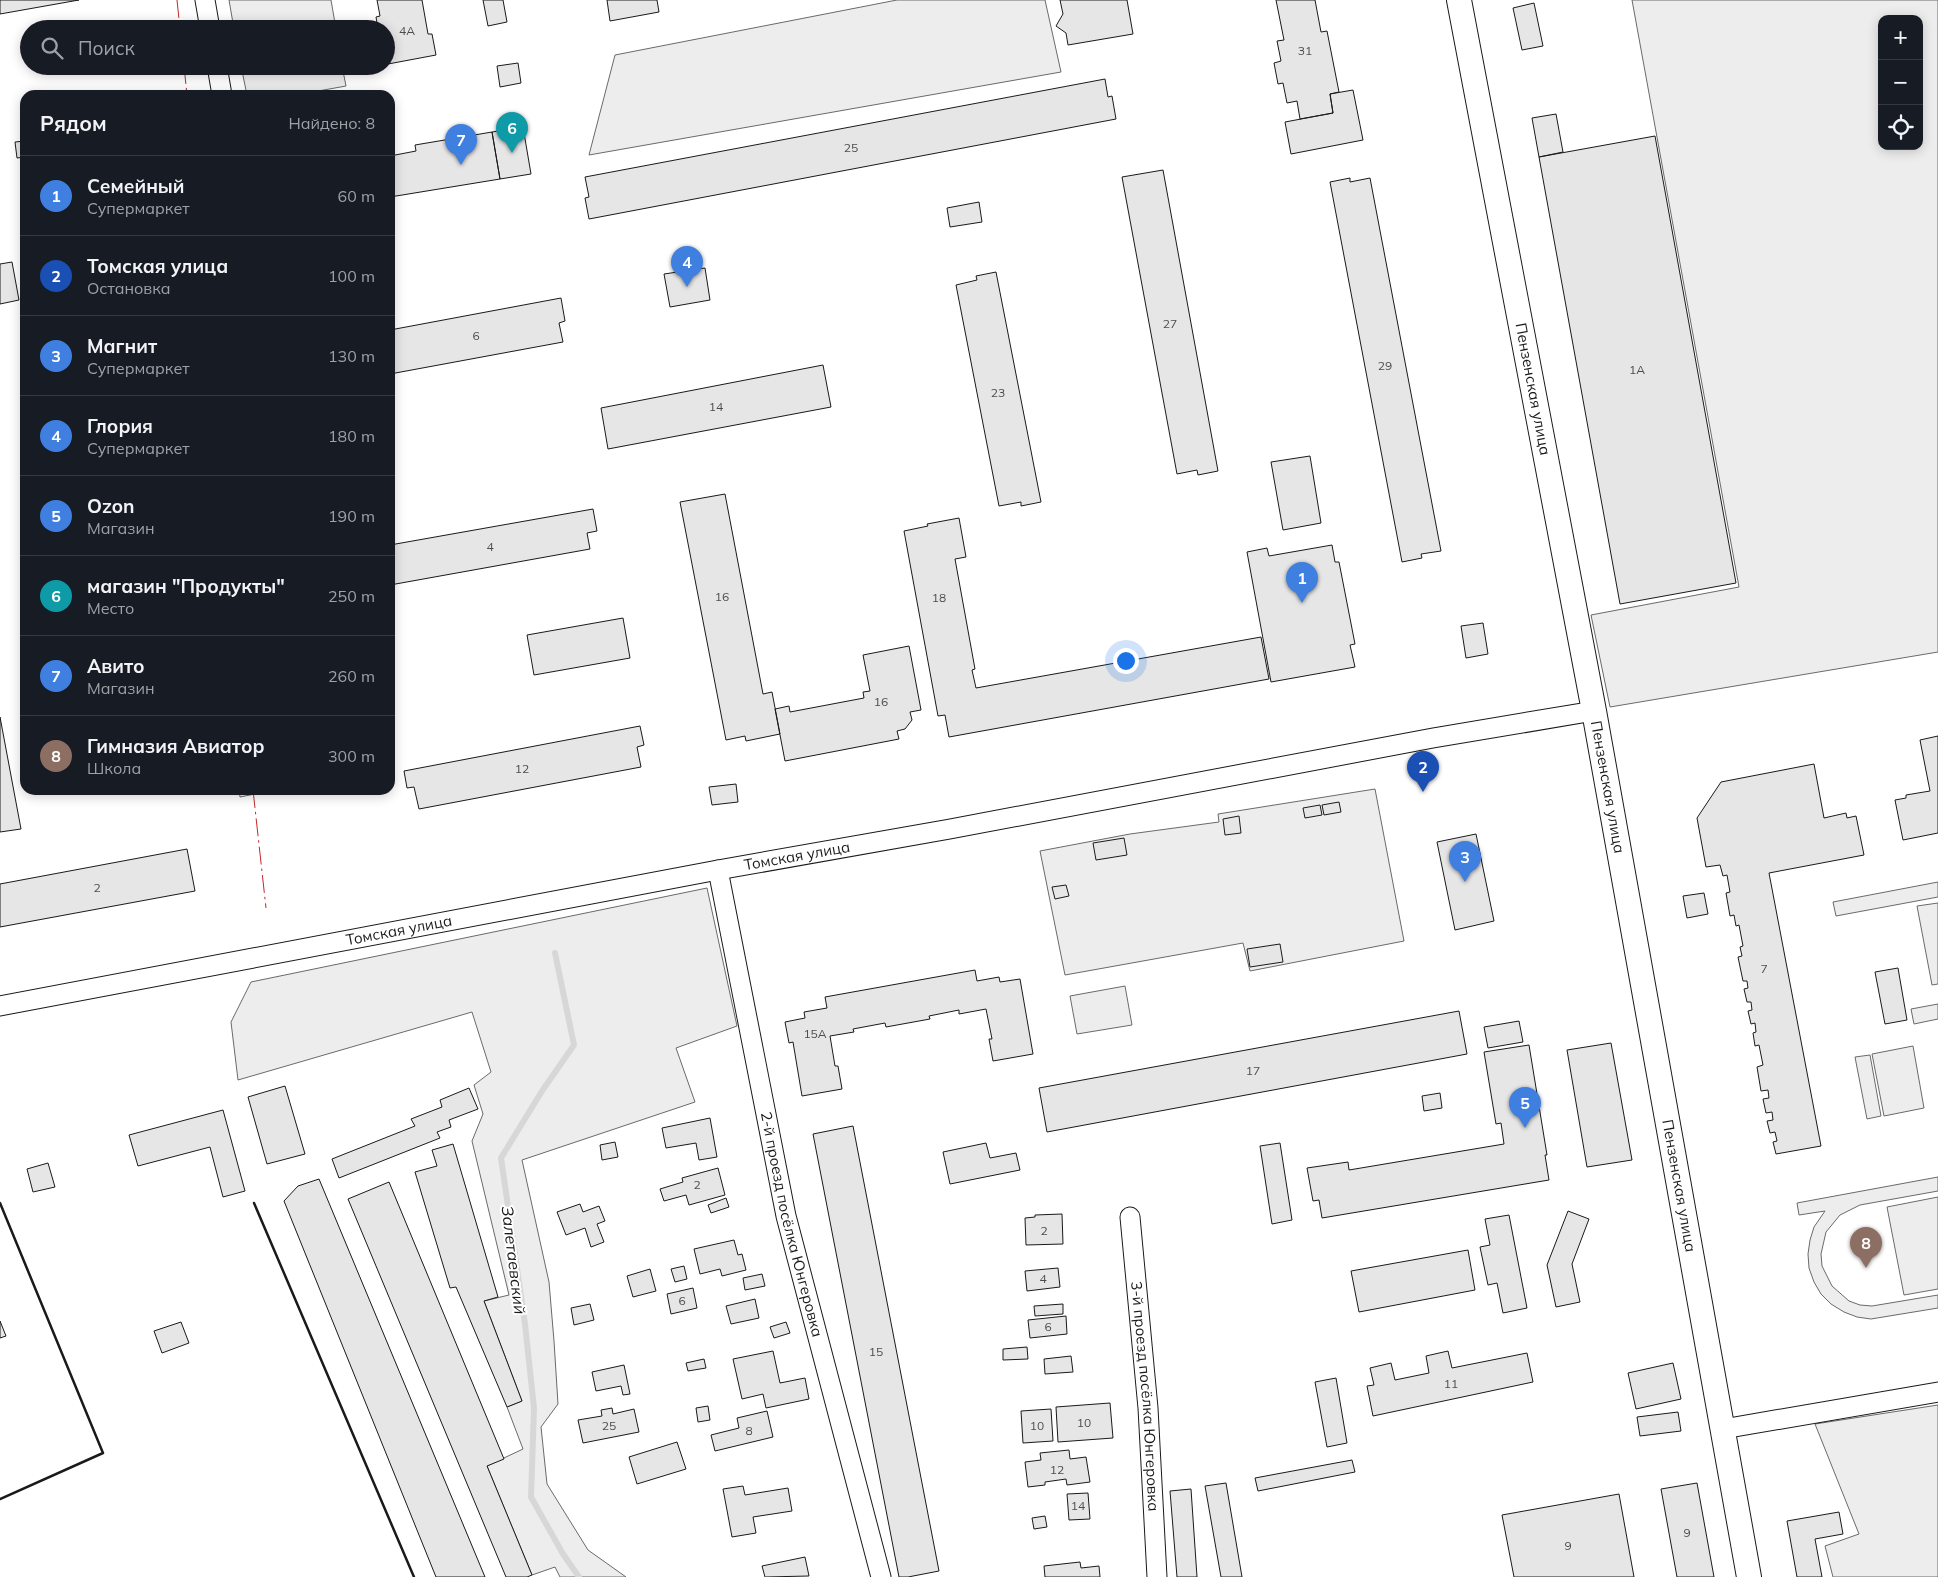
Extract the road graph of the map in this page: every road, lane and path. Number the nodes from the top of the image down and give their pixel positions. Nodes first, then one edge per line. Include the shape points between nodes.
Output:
1 (205, 0) edge
2 (1459, 0) edge
3 (208, 20) edge
4 (219, 75) edge
5 (221, 90) edge
6 (1594, 711) junction
7 (718, 870) junction
8 (0, 1006) edge
9 (1130, 1217) dead end
10 (1938, 1392) edge
11 (1723, 1429) junction
12 (881, 1577) edge
13 (1157, 1577) edge
14 (1749, 1577) edge

1 - 3 street
2 - 6 street, Пензенская улица
4 - 5 street
6 - 7 street, Томская улица
6 - 11 street, Пензенская улица
7 - 8 street, Томская улица
7 - 12 street, 2-й проезд посёлка Юнгеровка via 786,1216
9 - 13 street, 3-й проезд посёлка Юнгеровка via 1148,1408
10 - 11 street
11 - 14 street, Пензенская улица

